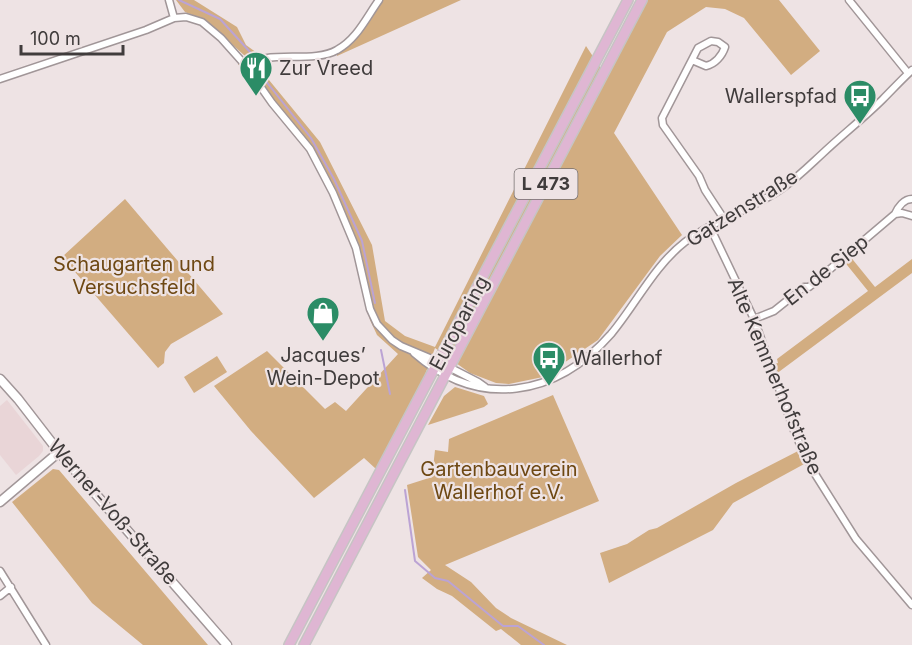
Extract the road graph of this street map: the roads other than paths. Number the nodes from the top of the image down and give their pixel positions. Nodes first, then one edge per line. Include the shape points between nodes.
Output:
1 (169, 0) edge
2 (379, 0) edge
3 (628, 0) edge
4 (642, 0) edge
5 (849, 0) edge
6 (174, 18) junction
7 (692, 60) junction
8 (246, 66) junction
9 (910, 72) edge
10 (0, 79) edge
11 (912, 199) edge
12 (895, 214) junction
13 (912, 216) edge
14 (724, 219) junction
15 (710, 227) junction
16 (754, 320) junction
17 (437, 366) junction
18 (448, 372) junction
19 (0, 379) edge
20 (59, 452) junction
21 (0, 502) edge
22 (0, 571) edge
23 (11, 587) junction
24 (0, 596) edge
25 (912, 605) edge
26 (289, 644) edge
27 (46, 645) edge
28 (227, 645) edge
29 (304, 645) edge

1 - 6 street
2 - 8 street via 354,37 335,51 267,58
3 - 17 main road, Europaring / L 473
4 - 18 main road, Europaring / L 473
5 - 9 street
6 - 8 street, Gatzenstraße via 202,22
6 - 10 street
7 - 7 street via 710,65 723,54 724,47 718,42 704,43
7 - 14 street via 662,118 663,125
8 - 17 street, Gatzenstraße via 310,149 326,178 356,248 377,324 392,340
9 - 14 street, Gatzenstraße via 791,181
11 - 12 street, En de Siep
12 - 13 street
12 - 16 street, En de Siep via 809,287
14 - 15 street, Gatzenstraße
15 - 16 street, Alte Kemmerhofstraße
15 - 18 street, Gatzenstraße via 676,250 612,332 588,356 559,374 531,387 509,390 476,387
16 - 25 street, Alte Kemmerhofstraße via 814,474 856,539
17 - 18 street, Gatzenstraße
17 - 26 main road, Europaring / L 473
18 - 29 main road, Europaring / L 473
19 - 20 main road, Werner-Voß-Straße
20 - 21 main road
20 - 28 main road, Werner-Voß-Straße
22 - 23 street
23 - 24 street
23 - 27 street

